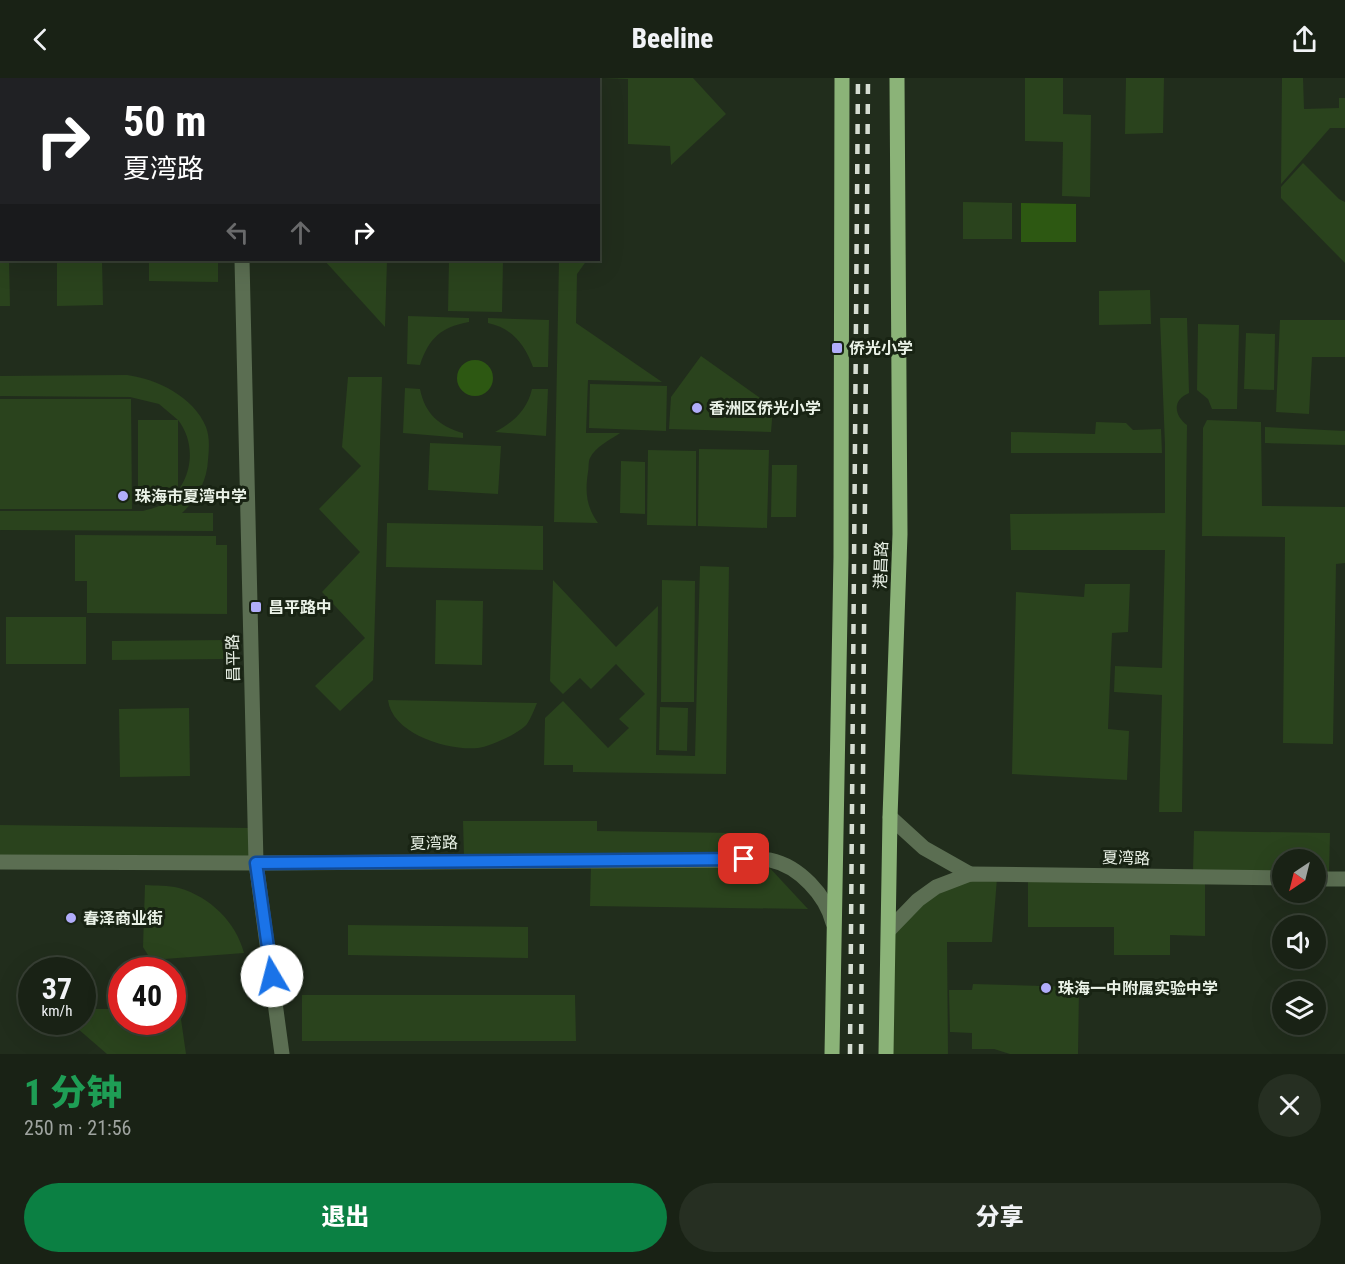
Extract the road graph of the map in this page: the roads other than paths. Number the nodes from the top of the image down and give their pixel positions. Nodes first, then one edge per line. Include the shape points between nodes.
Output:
1 (842, 78) edge
2 (897, 78) edge
3 (242, 261) edge
4 (890, 817) junction
5 (0, 862) edge
6 (256, 863) junction
7 (970, 874) junction
8 (1272, 878) edge
9 (1326, 879) edge
10 (1345, 879) edge
11 (834, 926) junction
12 (889, 930) junction
13 (282, 1054) edge
14 (832, 1054) edge
15 (886, 1054) edge

1 - 11 main road via 841,557
2 - 4 main road, 港昌路 via 900,534
3 - 6 street, 昌平路
4 - 7 street via 924,848
4 - 12 main road, 港昌路
5 - 6 street, 夏湾路
6 - 11 street, 夏湾路 via 770,860 786,865 824,899
6 - 13 street, 昌平路
7 - 8 street, 夏湾路
7 - 12 street via 936,887
9 - 10 street
11 - 14 main road
12 - 15 main road, 港昌路

